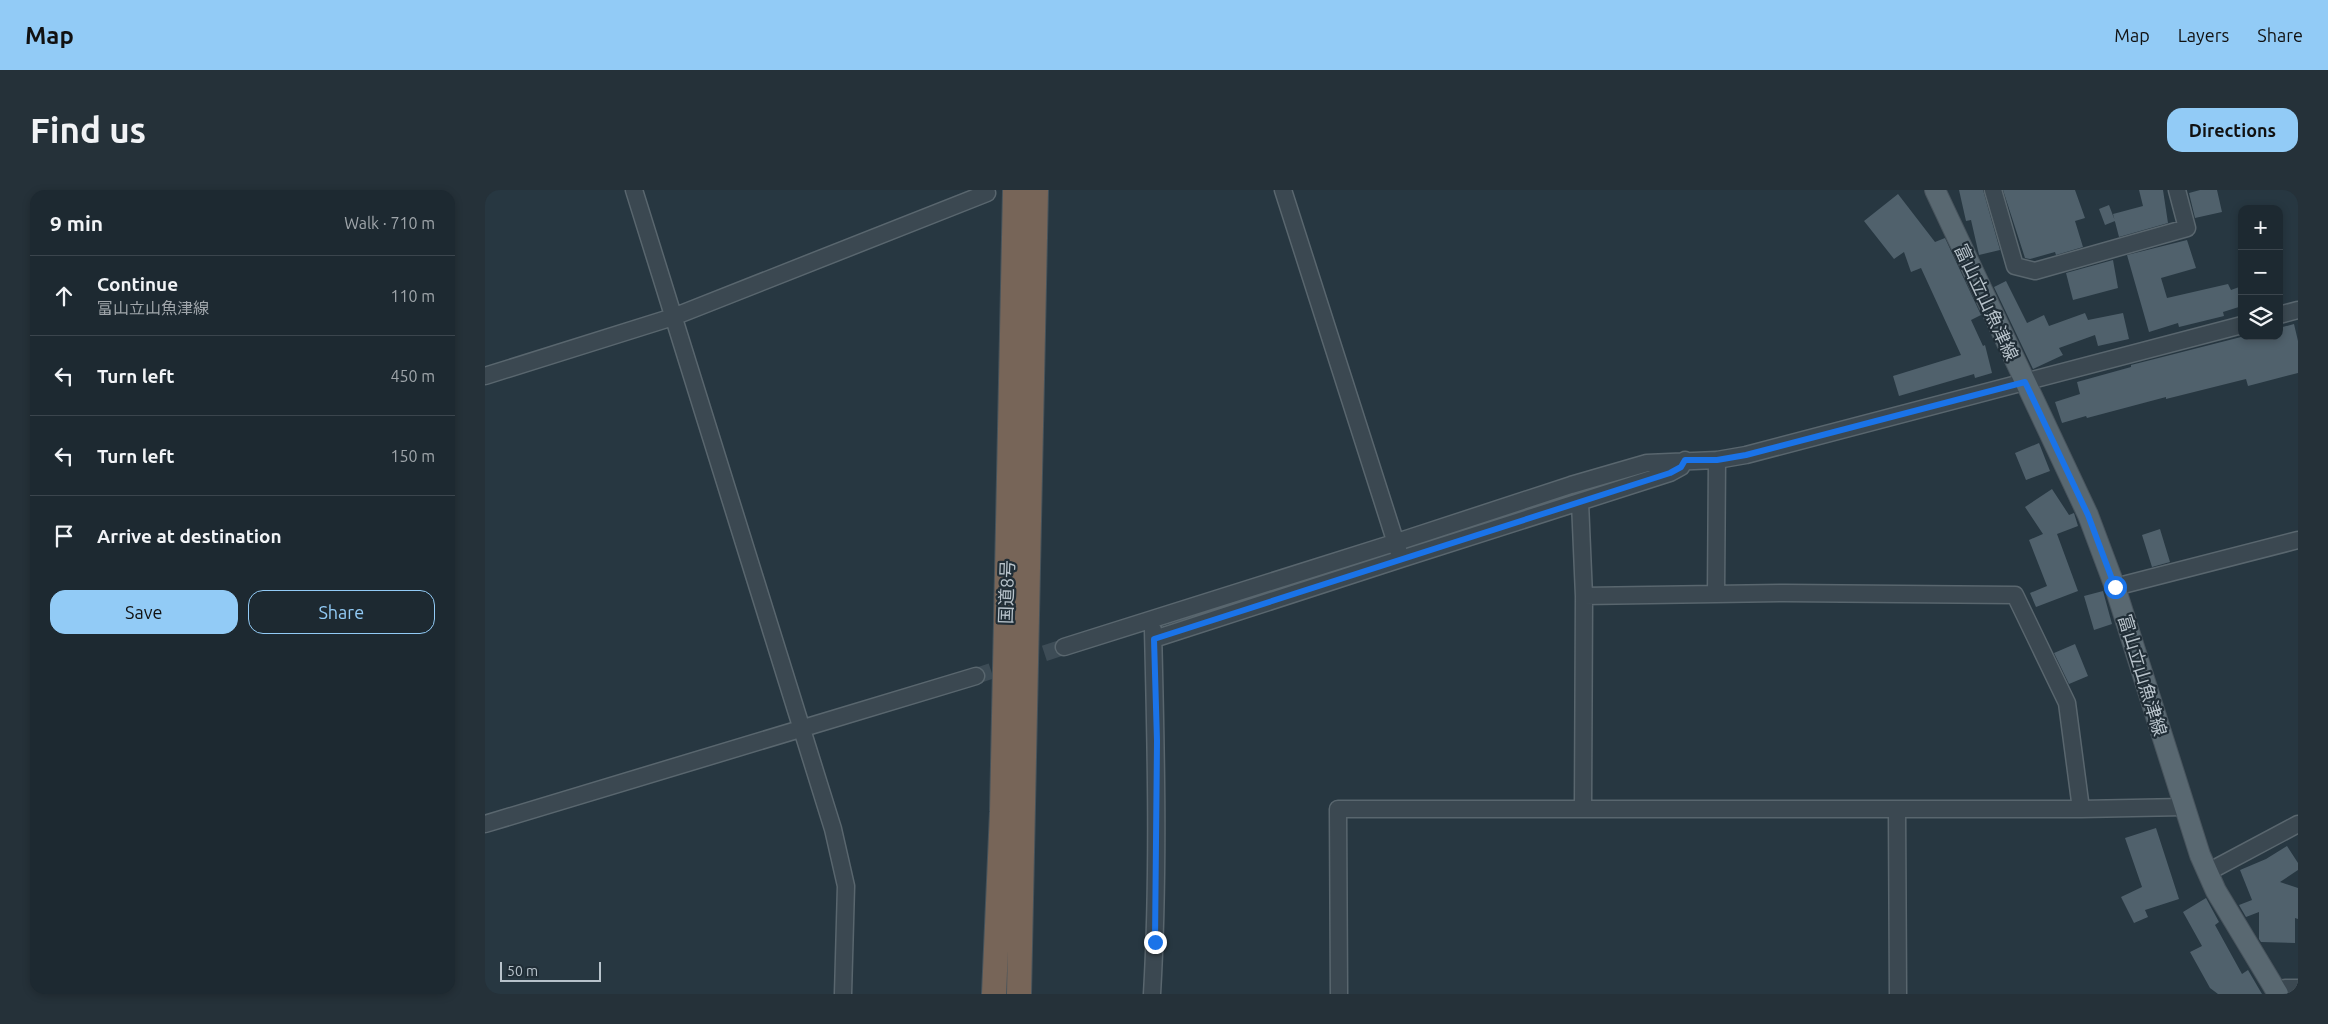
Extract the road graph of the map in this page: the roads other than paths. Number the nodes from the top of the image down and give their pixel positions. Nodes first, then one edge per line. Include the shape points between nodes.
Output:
1 (634, 190) edge
2 (1015, 190) edge
3 (1036, 190) edge
4 (1283, 190) edge
5 (1935, 190) edge
6 (1993, 190) edge
7 (2177, 190) edge
8 (987, 193) dead end
9 (2298, 310) edge
10 (2283, 314) edge
11 (673, 317) junction
12 (2238, 326) edge
13 (485, 376) edge
14 (2025, 382) junction
15 (1685, 460) junction
16 (1717, 460) junction
17 (1580, 502) junction
18 (2298, 540) edge
19 (1397, 542) junction
20 (1401, 559) junction
21 (2115, 587) junction
22 (1716, 594) junction
23 (1584, 596) junction
24 (1153, 620) junction
25 (1154, 639) junction
26 (1064, 647) tunnel mouth
27 (976, 676) tunnel mouth
28 (803, 729) junction
29 (2184, 807) junction
30 (1583, 809) junction
31 (1897, 809) junction
32 (2081, 810) junction
33 (485, 824) edge
34 (2298, 824) edge
35 (2208, 872) junction
36 (2298, 988) edge
37 (843, 994) edge
38 (994, 994) edge
39 (1019, 994) edge
40 (1152, 994) edge
41 (1339, 994) edge
42 (1898, 994) edge
43 (2278, 994) edge

1 - 11 street
2 - 38 highway, 国道8号 via 1002,812
3 - 39 highway, 国道8号
4 - 19 street
5 - 14 main road, 富山立山魚津線
6 - 7 street via 2015,266 2035,271 2187,228
8 - 11 street
9 - 10 street
11 - 13 street
11 - 28 street
12 - 14 street
14 - 16 street
14 - 21 main road, 富山立山魚津線 via 2088,515
15 - 16 street
15 - 17 street via 1681,467 1670,473
15 - 19 street via 1647,463
16 - 22 street
17 - 20 street
17 - 23 street
18 - 21 street
19 - 20 street
19 - 24 street
20 - 25 street
21 - 29 main road, 富山立山魚津線
22 - 23 street
22 - 32 street via 2015,595 2067,703
23 - 30 street
24 - 25 street
24 - 26 street
25 - 40 street via 1157,741
27 - 28 street
28 - 33 street
28 - 37 street via 833,830 845,886
29 - 32 street
29 - 35 main road, 富山立山魚津線
30 - 31 street
30 - 41 street via 1338,809
31 - 32 street
31 - 42 street
34 - 35 street
35 - 43 main road, 富山立山魚津線
36 - 43 street via 2285,988

